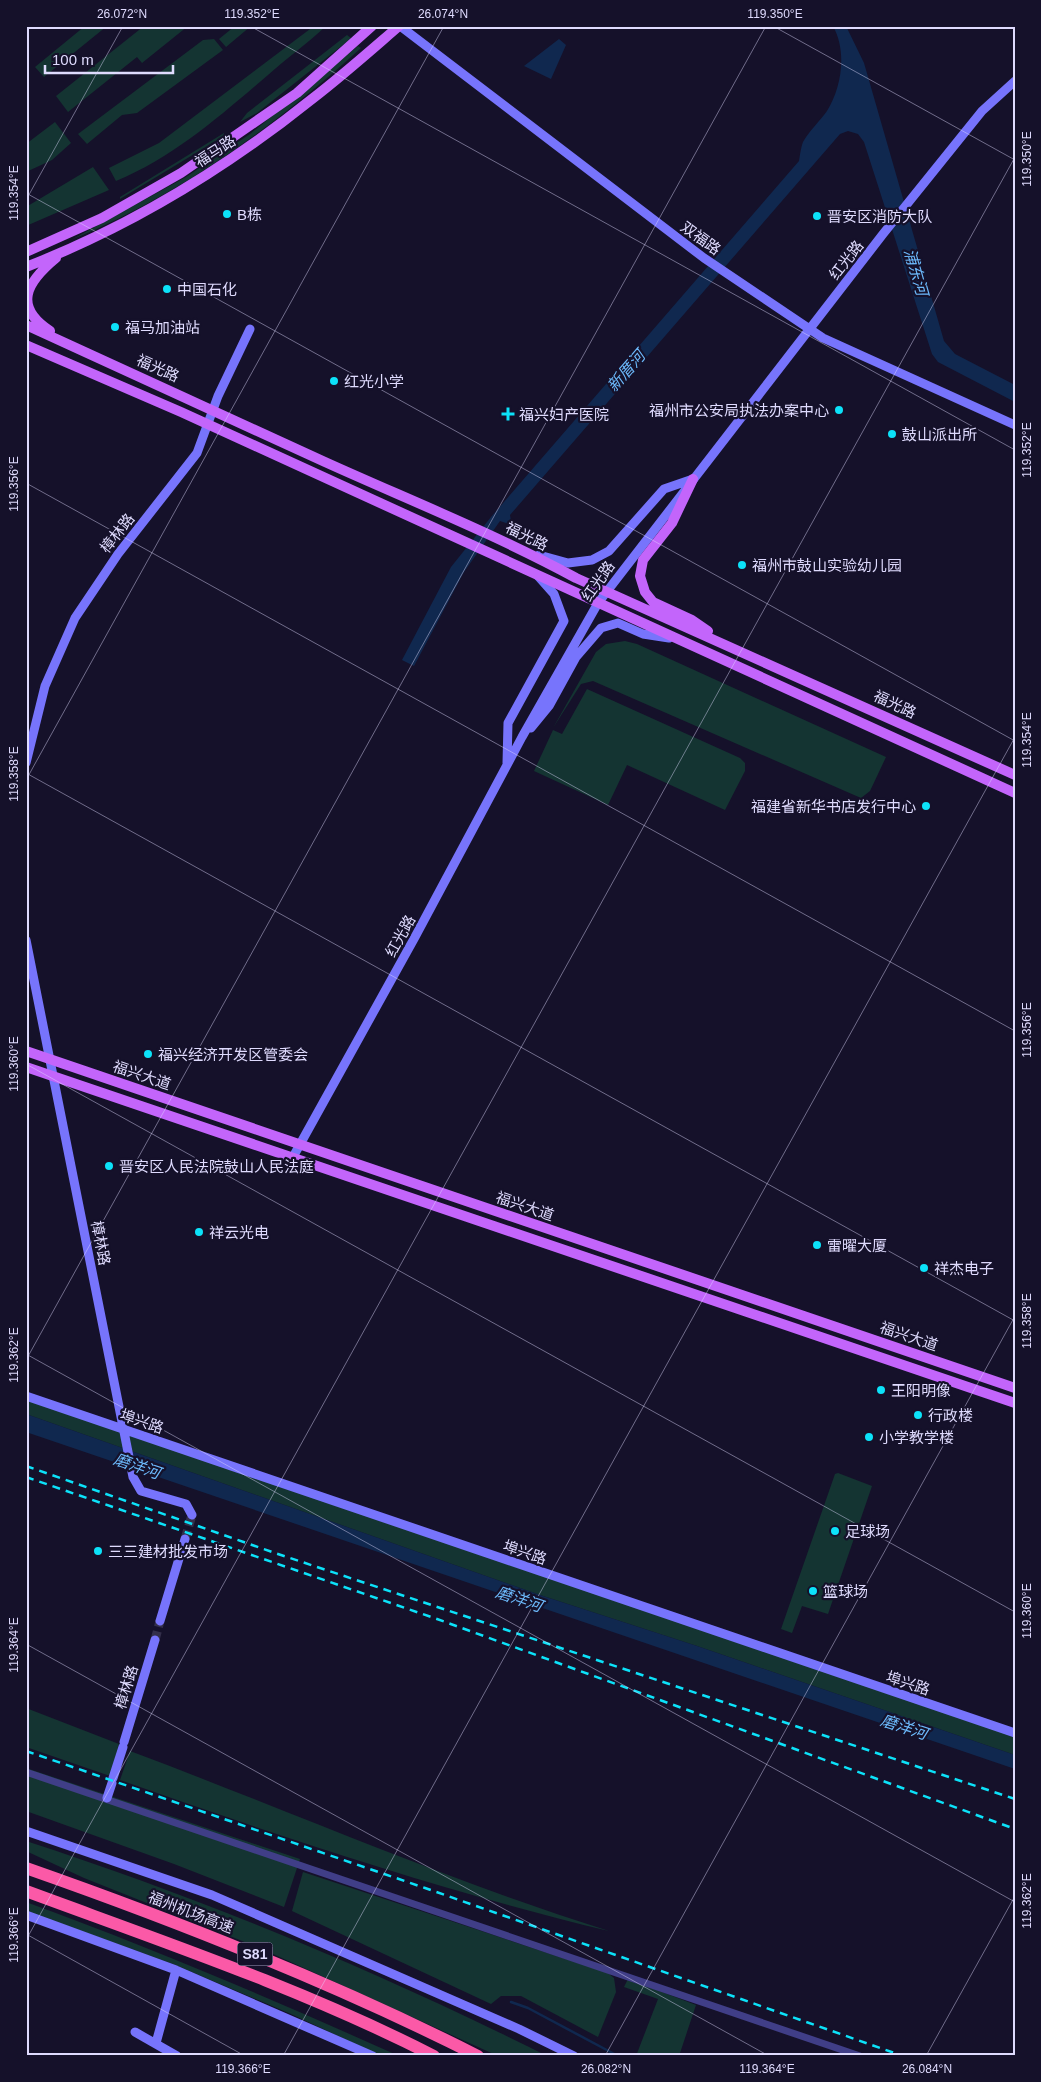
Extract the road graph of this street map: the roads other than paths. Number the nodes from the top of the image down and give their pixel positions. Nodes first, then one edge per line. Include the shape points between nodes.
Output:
1 (372, 26) edge
2 (400, 26) edge
3 (1015, 81) edge
4 (67, 249) junction
5 (29, 250) edge
6 (26, 267) edge
7 (26, 325) edge
8 (250, 329) dead end
9 (810, 329) junction
10 (26, 344) edge
11 (72, 345) junction
12 (213, 409) junction
13 (208, 424) junction
14 (1015, 425) edge
15 (693, 479) junction
16 (531, 553) junction
17 (536, 574) junction
18 (606, 591) junction
19 (598, 603) junction
20 (676, 638) junction
21 (725, 644) junction
22 (522, 737) junction
23 (26, 763) edge
24 (507, 764) junction
25 (1015, 776) edge
26 (1015, 793) edge
27 (26, 940) edge
28 (26, 1051) edge
29 (52, 1060) junction
30 (26, 1067) edge
31 (54, 1077) junction
32 (300, 1144) junction
33 (294, 1157) junction
34 (1015, 1388) edge
35 (26, 1396) edge
36 (1015, 1404) edge
37 (122, 1429) junction
38 (192, 1515) dead end
39 (185, 1539) tunnel mouth
40 (160, 1621) tunnel mouth
41 (154, 1640) tunnel mouth
42 (1015, 1733) edge
43 (26, 1772) edge
44 (107, 1798) junction
45 (26, 1831) edge
46 (26, 1868) edge
47 (26, 1891) edge
48 (26, 1915) edge
49 (176, 1970) junction
50 (136, 2032) dead end
51 (156, 2043) junction
52 (177, 2056) edge
53 (373, 2056) edge
54 (434, 2056) edge
55 (478, 2056) edge
56 (574, 2056) edge
57 (860, 2056) edge

1 - 5 main road, 福马路 via 297,93 182,173 109,214
2 - 4 main road, 福马路 via 312,100 226,162 135,217
2 - 9 street, 双福路 via 704,258
3 - 9 street, 红光路 via 982,111
4 - 6 main road, 福马路
4 - 11 main road via 35,277 28,298 31,313 37,321
7 - 11 main road, 福光路
8 - 12 street, 樟林路
9 - 14 street, 双福路 via 831,342
9 - 15 street, 红光路
10 - 13 main road, 福光路
11 - 12 main road, 福光路
12 - 13 street, 樟林路
12 - 16 main road, 福光路
13 - 17 main road, 福光路
13 - 23 street, 樟林路 via 192,461 118,554 75,618 45,686
15 - 16 street via 664,490 609,551 592,560 568,562
15 - 18 street, 红光路
15 - 21 main road via 672,523 643,560 640,576 645,592 653,602 692,620
16 - 18 main road, 福光路
17 - 19 main road, 福光路
17 - 24 street via 554,594 564,621 508,724
18 - 19 street, 红光路
18 - 21 main road, 福光路
19 - 20 main road, 福光路
19 - 22 street, 红光路
20 - 22 street via 643,634 618,623 601,628 576,657 549,706
20 - 26 main road, 福光路
21 - 25 main road, 福光路
22 - 24 street, 红光路
24 - 32 street, 红光路 via 411,946
27 - 29 street, 樟林路
28 - 29 main road, 福兴大道
29 - 31 street, 樟林路
29 - 32 main road, 福兴大道
30 - 31 main road, 福兴大道
31 - 33 main road, 福兴大道
31 - 37 street, 樟林路
32 - 33 street, 红光路
32 - 34 main road, 福兴大道
33 - 36 main road, 福兴大道
35 - 37 street, 埠兴路
37 - 38 street, 樟林路 via 133,1477 141,1491 186,1504
37 - 42 street, 埠兴路
39 - 40 street
41 - 44 street, 樟林路
43 - 44 street
44 - 57 street
45 - 56 street via 220,1898 519,2028
46 - 55 highway, 福州机场高速 / S81 via 288,1966 396,2014
47 - 54 highway, S81 via 280,1985
48 - 49 street
49 - 51 street
49 - 53 street
50 - 51 street
51 - 52 street

